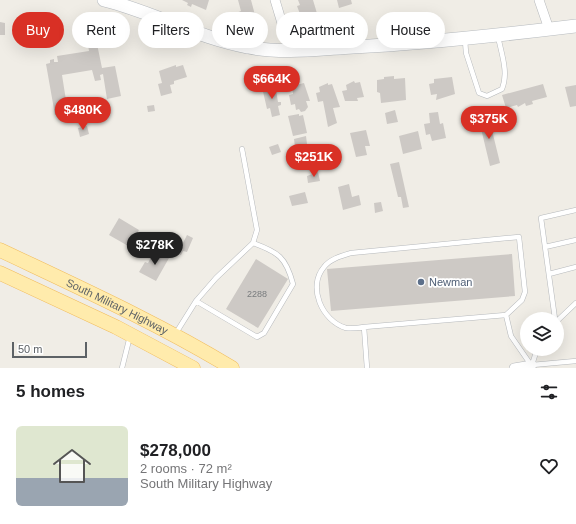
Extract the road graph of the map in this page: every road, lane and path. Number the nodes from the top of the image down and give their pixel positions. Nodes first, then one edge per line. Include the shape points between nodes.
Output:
1 (104, 0) edge
2 (275, 0) edge
3 (540, 0) edge
4 (576, 26) edge
5 (549, 29) junction
6 (497, 35) junction
7 (464, 38) junction
8 (290, 50) junction
9 (242, 149) dead end
10 (576, 210) edge
11 (576, 240) edge
12 (253, 243) junction
13 (545, 247) junction
14 (0, 250) edge
15 (576, 268) edge
16 (0, 273) edge
17 (549, 274) junction
18 (196, 301) junction
19 (576, 303) edge
20 (555, 312) edge
21 (564, 313) edge
22 (506, 315) junction
23 (364, 327) junction
24 (130, 334) junction
25 (175, 335) junction
26 (535, 356) edge
27 (576, 361) edge
28 (188, 367) edge
29 (532, 367) edge
30 (122, 368) edge
31 (232, 368) edge
32 (367, 368) edge
33 (514, 368) edge

1 - 8 main road via 234,44 264,50
2 - 8 street
3 - 5 street
4 - 5 main road
5 - 6 main road
6 - 7 main road
6 - 7 lane via 504,64 505,82 502,89 487,96 479,93 475,84
7 - 8 main road
9 - 12 lane via 257,230
10 - 13 lane via 541,218
11 - 13 lane
12 - 18 lane
12 - 18 lane via 273,250 286,262 293,284 264,333 257,337
13 - 17 lane
14 - 25 main road, South Military Highway
15 - 17 lane
16 - 24 main road, South Military Highway
17 - 20 lane
18 - 25 lane
19 - 21 lane
22 - 23 lane
22 - 23 lane via 522,300 525,292 519,236 340,256 323,268 316,287 318,297 324,311 332,320 351,329
22 - 29 lane via 511,336
23 - 32 lane
24 - 28 main road, South Military Highway
24 - 30 lane
25 - 31 main road, South Military Highway
26 - 29 lane
27 - 29 lane
29 - 33 street

